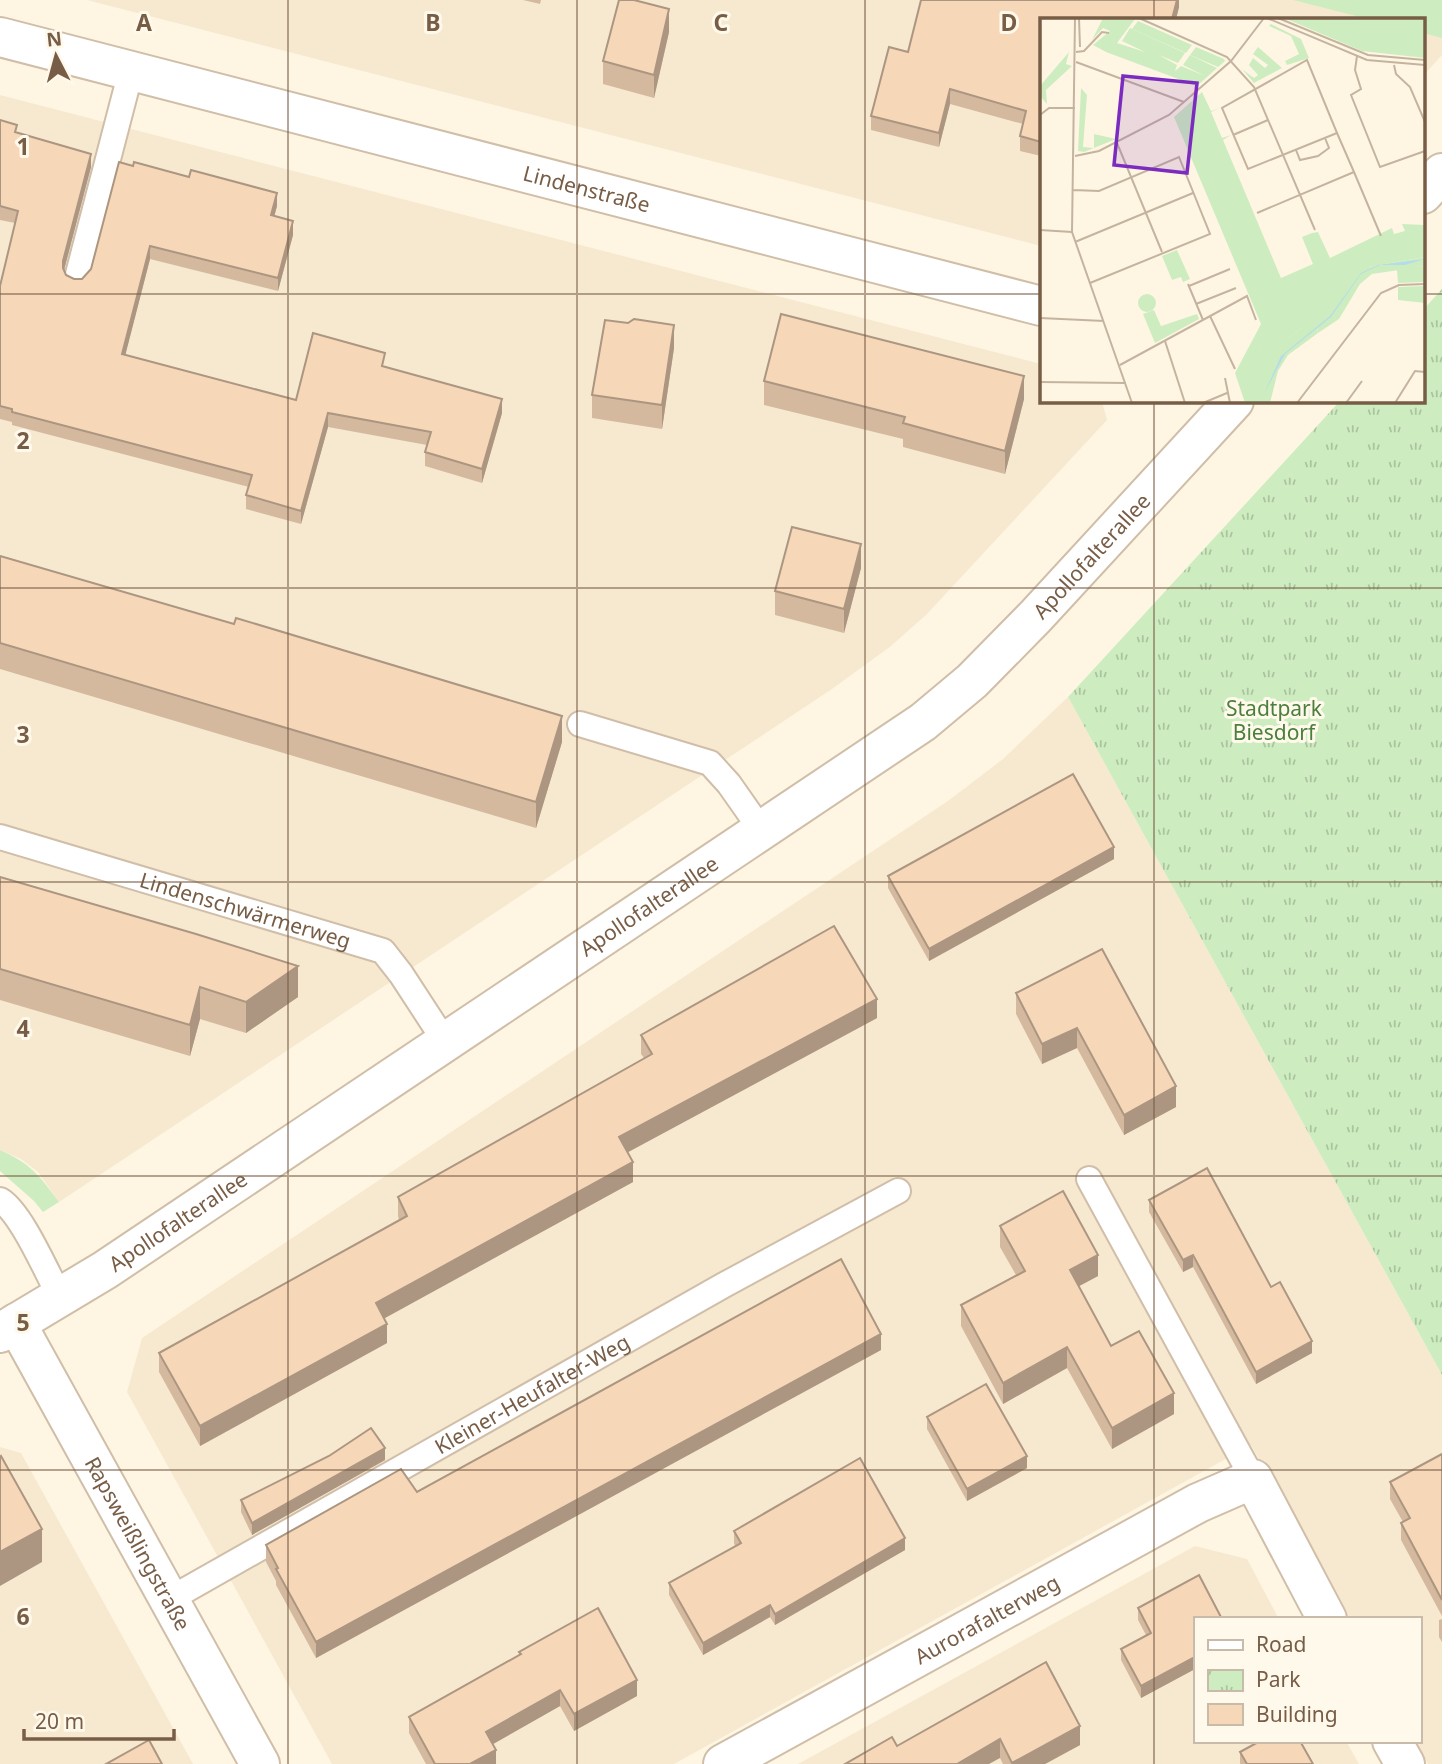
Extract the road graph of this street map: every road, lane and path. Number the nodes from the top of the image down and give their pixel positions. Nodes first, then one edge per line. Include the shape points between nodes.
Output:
1 (0, 37) edge
2 (131, 71) junction
3 (1442, 173) edge
4 (1424, 193) edge
5 (77, 278) edge
6 (1040, 306) edge
7 (1233, 402) edge
8 (580, 724) dead end
9 (762, 831) junction
10 (0, 837) edge
11 (446, 1043) junction
12 (1089, 1179) dead end
13 (898, 1191) dead end
14 (0, 1200) edge
15 (60, 1297) junction
16 (8, 1328) edge
17 (1253, 1479) junction
18 (170, 1599) junction
19 (1326, 1617) edge
20 (1393, 1743) edge
21 (260, 1764) edge
22 (723, 1764) edge
23 (1405, 1764) edge

1 - 2 street, Lindenstraße
2 - 5 lane
2 - 6 street, Lindenstraße
3 - 4 street
7 - 9 street, Apollofalterallee via 972,681 923,722
8 - 9 lane via 710,763
9 - 11 street, Apollofalterallee
10 - 11 lane, Lindenschwärmerweg via 383,951
11 - 15 street, Apollofalterallee
12 - 17 lane
13 - 18 lane, Kleiner-Heufalter-Weg
14 - 15 lane via 27,1234
15 - 16 street, Apollofalterallee
16 - 18 street, Rapsweißlingstraße
17 - 19 street
17 - 22 street, Aurorafalterweg via 1198,1503
18 - 21 street, Rapsweißlingstraße
20 - 23 street

